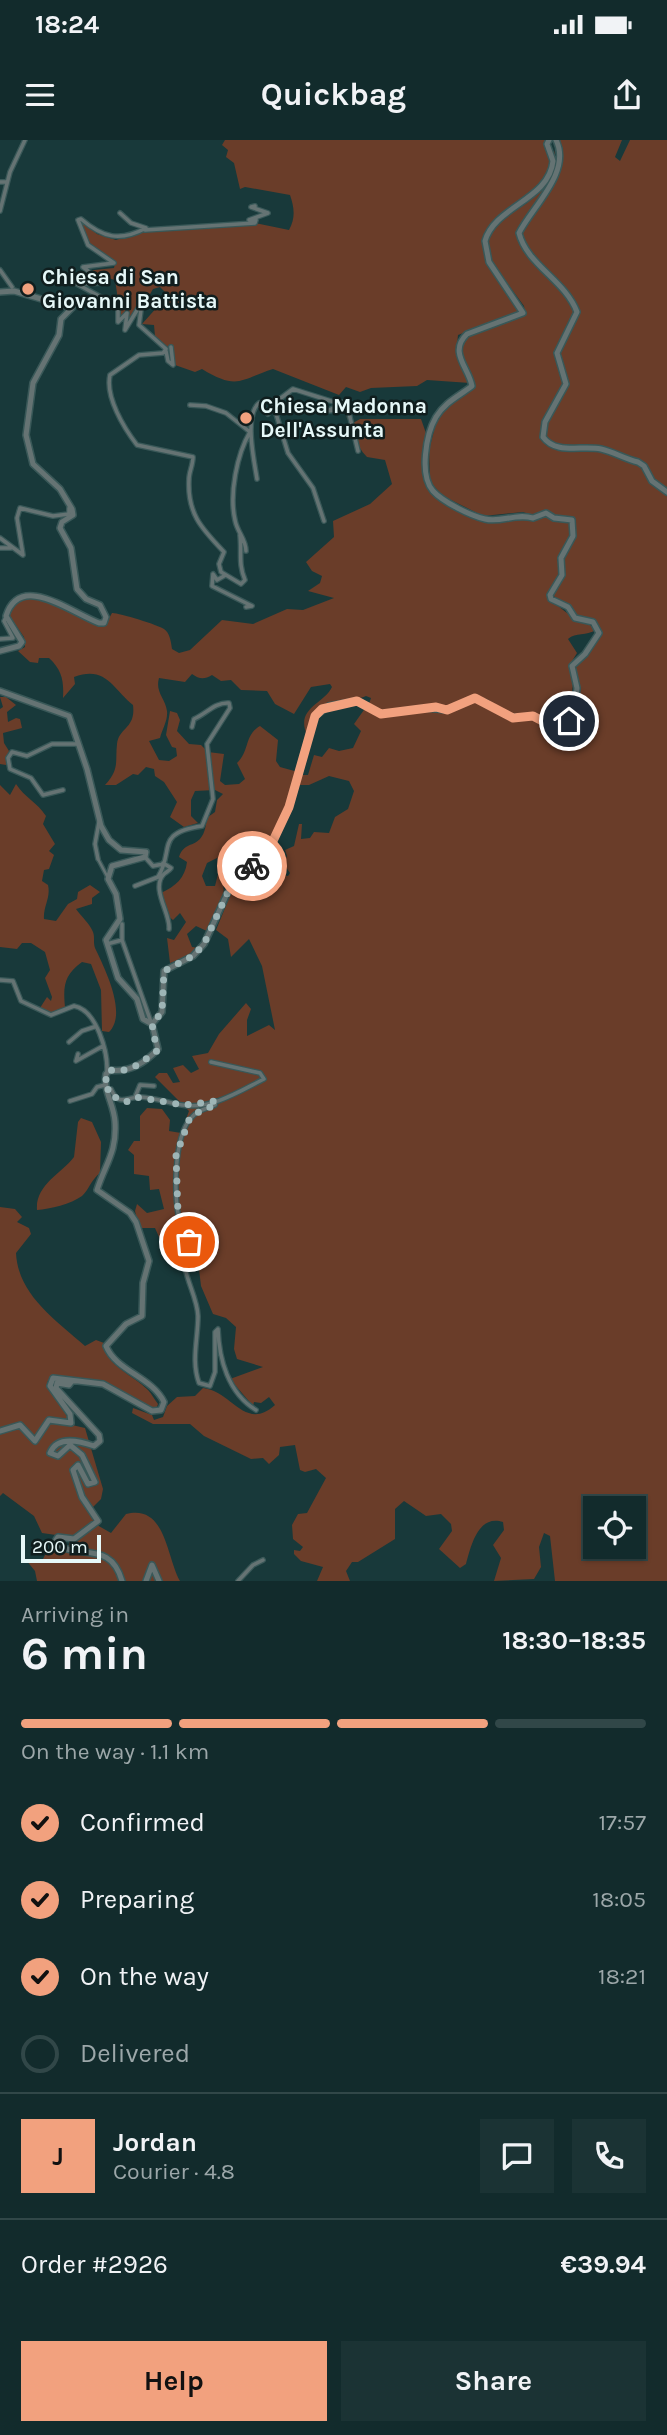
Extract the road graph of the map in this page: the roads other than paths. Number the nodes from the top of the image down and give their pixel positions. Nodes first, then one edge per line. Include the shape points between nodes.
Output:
1 (25, 140) edge
2 (549, 140) edge
3 (556, 140) edge
4 (0, 182) edge
5 (7, 182) junction
6 (255, 206) dead end
7 (0, 210) edge
8 (120, 214) dead end
9 (145, 230) junction
10 (0, 270) edge
11 (13, 289) junction
12 (0, 292) edge
13 (108, 300) junction
14 (71, 305) junction
15 (171, 347) dead end
16 (166, 349) junction
17 (273, 404) junction
18 (190, 405) dead end
19 (250, 432) junction
20 (358, 451) dead end
21 (257, 479) dead end
22 (59, 488) junction
23 (667, 492) edge
24 (324, 521) dead end
25 (240, 535) junction
26 (0, 538) edge
27 (0, 548) edge
28 (13, 548) junction
29 (246, 551) dead end
30 (224, 576) junction
31 (246, 607) dead end
32 (6, 617) junction
33 (0, 639) edge
34 (0, 651) edge
35 (0, 691) edge
36 (192, 727) dead end
37 (77, 744) junction
38 (63, 790) dead end
39 (99, 820) junction
40 (145, 857) junction
41 (98, 859) joint
42 (163, 864) junction
43 (107, 876) dead end
44 (135, 886) dead end
45 (122, 924) dead end
46 (169, 929) dead end
47 (122, 940) junction
48 (107, 944) junction
49 (0, 980) edge
50 (152, 1024) junction
51 (95, 1027) junction
52 (69, 1042) dead end
53 (103, 1045) junction
54 (78, 1054) dead end
55 (211, 1062) dead end
56 (107, 1071) junction
57 (154, 1086) dead end
58 (105, 1088) junction
59 (135, 1097) junction
60 (70, 1101) dead end
61 (216, 1101) junction
62 (72, 1381) junction
63 (256, 1410) dead end
64 (0, 1431) edge
65 (263, 1560) dead end
66 (122, 1581) edge
67 (146, 1581) edge
68 (159, 1581) edge
69 (238, 1581) edge

1 - 5 street
2 - 50 street via 553,161 549,174 526,201 496,222 485,241 489,262 523,313 467,334 460,341 459,356 472,386 453,398 436,418 426,463 435,492 482,518 523,514 533,518 546,513 572,520 572,538 561,558 562,575 550,595 575,618 593,622 599,633 572,666 574,716 550,725 533,716 513,718 475,698 447,710 436,707 381,714 357,701 322,709 315,716 289,807 272,843 279,868 246,866 237,872 204,944 193,956 164,971 162,1012
3 - 23 street via 558,167 519,233 526,250 561,286 577,312 558,346 558,363 567,381 545,422 543,437 559,448 599,449 638,462
4 - 5 street
5 - 7 street
6 - 9 street via 253,209 268,213 249,220 256,220 254,223
8 - 9 street
9 - 13 street via 111,238 78,220 88,245 114,263 83,267 104,284 77,285
10 - 11 street
11 - 12 street
11 - 14 street
13 - 14 street
13 - 16 street via 118,301 118,322 127,313 125,330 142,302 139,325
14 - 22 street via 73,309 61,319 59,335 33,383 26,435 33,464
15 - 16 street via 173,365
16 - 30 street via 161,354 139,355 115,371 109,378 110,393 137,445 193,457 188,478 191,508 201,530 225,552 219,564
17 - 19 street via 268,414 256,404
17 - 20 street via 295,388 321,399 345,401 327,411 348,409
17 - 24 street via 288,453 313,488
18 - 19 street via 226,413
19 - 21 street
19 - 25 street via 234,491 234,518
22 - 28 street via 69,514 53,516 20,508 17,518 24,553
22 - 32 street via 73,512 60,528 71,548 77,589 100,605 106,620 96,622 30,595 14,599
25 - 29 street
25 - 30 street via 245,582
26 - 28 street
27 - 28 street
30 - 31 street via 217,580 213,574 212,586 252,606
32 - 33 street via 13,638
32 - 34 street via 22,642
35 - 37 street via 69,716
36 - 42 street via 194,719 210,709 230,704 207,744 213,799 208,815 202,826 175,834
37 - 38 street via 52,744 27,756 12,752 8,758 10,769 31,778 43,795
37 - 39 street
39 - 40 street via 118,849 144,850
39 - 41 street
40 - 42 street via 153,866
40 - 48 street via 112,866 108,879 120,919 106,936
41 - 43 street
42 - 44 street via 158,877
42 - 46 street via 171,868 159,885
45 - 47 street
47 - 48 street
47 - 50 street
48 - 50 street via 118,978 137,999 143,1019
49 - 51 street via 12,981 21,1001 51,1015 79,1007
50 - 56 street via 157,1051 126,1072
51 - 52 street
51 - 53 street
53 - 54 street via 76,1061
53 - 56 street
55 - 61 street via 260,1073 264,1079
56 - 58 street
57 - 59 street via 140,1085
58 - 59 street via 124,1102
58 - 60 street via 97,1087 92,1094
58 - 62 street via 113,1106 115,1132 111,1159 97,1190 133,1216 149,1265 142,1316 126,1324 106,1346 115,1359 152,1384 164,1402 159,1411 141,1407 103,1384
59 - 61 street via 184,1105
61 - 63 street via 189,1120 176,1156 178,1213 190,1241 184,1265 198,1315 194,1357 199,1383 211,1386 218,1329 225,1375
62 - 64 street via 53,1378 49,1382 71,1423 49,1420 35,1441 20,1425
62 - 66 street via 55,1388 100,1441 94,1446 69,1441 55,1445 50,1453 58,1456 70,1445 78,1449 94,1482 88,1484 78,1465 73,1470 82,1497 98,1521 74,1539 56,1540 67,1550 85,1550 107,1558
65 - 69 street
67 - 68 street via 152,1565

